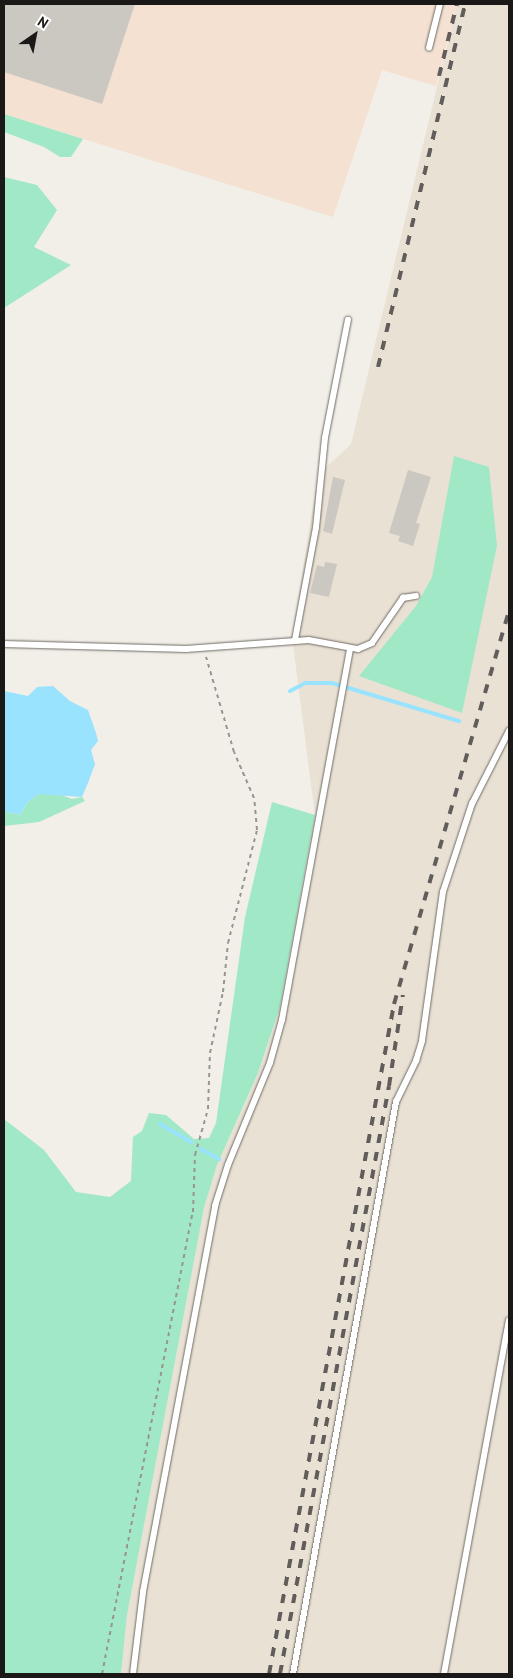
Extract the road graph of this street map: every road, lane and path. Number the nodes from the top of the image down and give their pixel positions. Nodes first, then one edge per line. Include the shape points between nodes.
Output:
1 (440, 4) edge
2 (429, 48) dead end
3 (348, 320) dead end
4 (416, 596) dead end
5 (295, 640) junction
6 (4, 644) edge
7 (203, 648) junction
8 (350, 649) junction
9 (509, 731) edge
10 (509, 1321) edge
11 (102, 1674) edge
12 (133, 1674) edge
13 (293, 1674) edge
14 (444, 1674) edge

1 - 2 lane
3 - 5 lane via 325,438 316,528
4 - 8 lane via 403,598 372,643
5 - 7 lane
5 - 8 lane
6 - 7 lane
7 - 11 path via 234,752 254,798 257,830 228,943 223,992 210,1053 208,1109 195,1155 193,1212
8 - 12 lane via 276,1042 228,1164 214,1214 143,1592
9 - 13 lane via 472,804 444,892 422,1041 396,1102
10 - 14 lane

